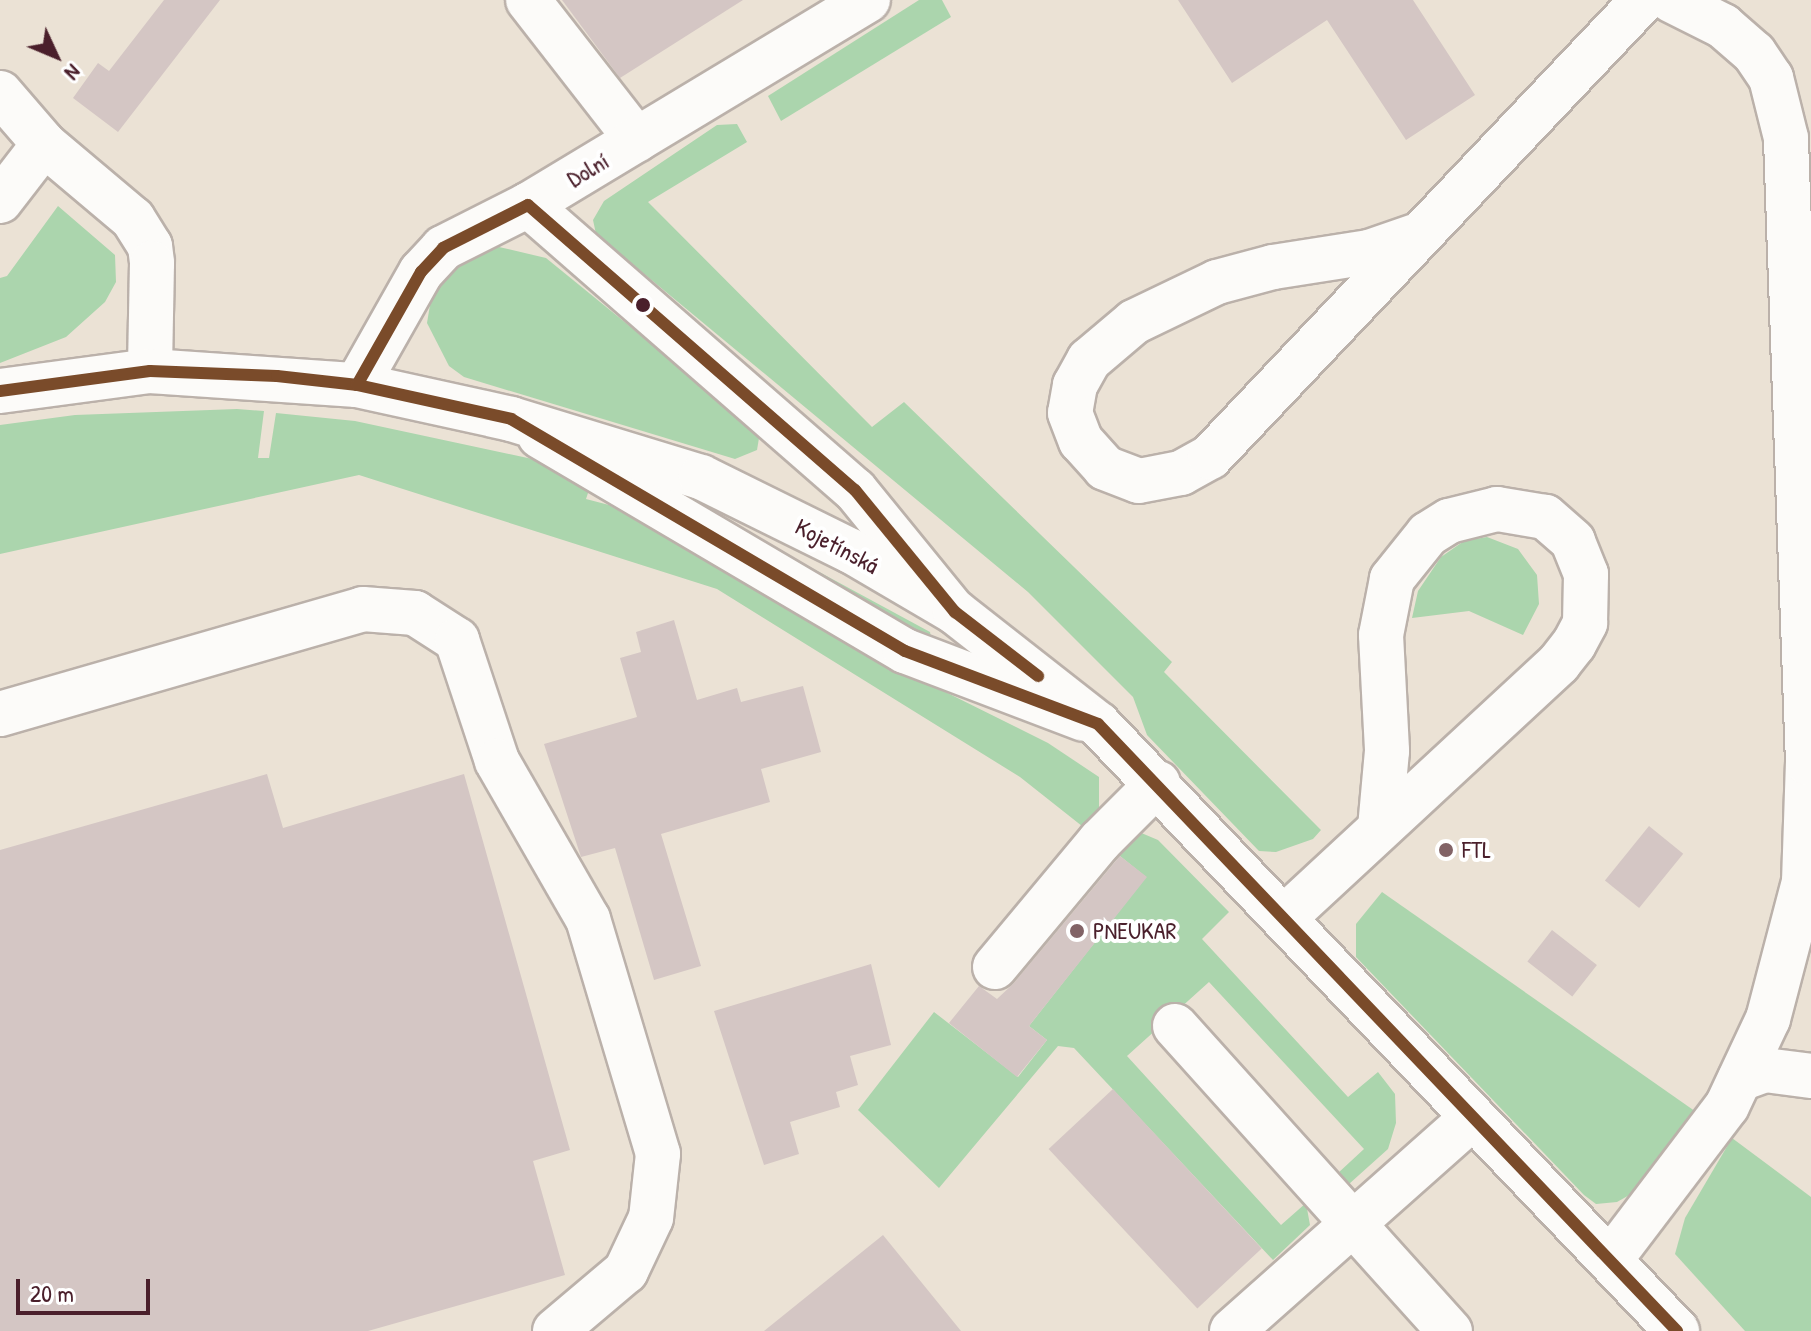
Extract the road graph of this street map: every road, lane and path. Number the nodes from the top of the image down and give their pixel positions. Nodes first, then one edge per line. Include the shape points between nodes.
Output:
1 (528, 0) edge
2 (868, 0) edge
3 (1643, 0) edge
4 (1671, 0) edge
5 (0, 93) edge
6 (637, 140) junction
7 (44, 144) junction
8 (0, 201) edge
9 (528, 205) junction
10 (1421, 234) junction
11 (150, 371) junction
12 (357, 385) junction
13 (0, 391) edge
14 (511, 419) junction
15 (955, 612) junction
16 (0, 714) edge
17 (1098, 724) junction
18 (1158, 783) junction
19 (1380, 828) junction
20 (1286, 916) junction
21 (1804, 917) edge
22 (995, 967) dead end
23 (1175, 1026) dead end
24 (1811, 1076) edge
25 (1740, 1079) junction
26 (1473, 1117) junction
27 (1353, 1224) junction
28 (1610, 1260) junction
29 (554, 1330) edge
30 (1232, 1331) edge
31 (1450, 1331) edge
32 (1677, 1331) edge

1 - 6 main road
2 - 6 main road, Dolní
3 - 10 main road
4 - 21 main road via 1723,26 1754,53 1771,78 1786,138 1808,763
5 - 7 main road
6 - 9 main road, Dolní
7 - 8 main road
7 - 11 main road via 133,219 150,246
9 - 12 main road, Dolní via 443,248 421,272
9 - 15 main road via 855,490
10 - 10 main road via 1369,252 1217,282 1134,322 1089,360 1075,385 1070,413 1081,441 1105,468 1139,481 1181,473 1210,457
11 - 12 main road, Kojetínská
11 - 13 main road, Kojetínská
12 - 14 main road, Kojetínská
14 - 15 main road, Kojetínská via 701,477 851,551
14 - 17 main road via 905,651
15 - 17 main road, Kojetínská
16 - 29 main road via 363,609 415,613 457,640 497,761 588,919 658,1154 651,1218 626,1271
17 - 18 main road, Kojetínská
18 - 20 main road, Kojetínská
18 - 22 main road via 1100,841
19 - 19 main road via 1574,644 1585,623 1586,574 1573,541 1545,517 1497,509 1449,521 1428,534 1392,579 1381,635 1387,751
19 - 20 main road
20 - 26 main road, Kojetínská
21 - 25 main road
23 - 27 main road
24 - 25 main road via 1765,1070
25 - 28 main road via 1693,1156
26 - 27 main road
26 - 28 main road, Kojetínská
27 - 30 main road
27 - 31 main road
28 - 32 main road, Kojetínská

